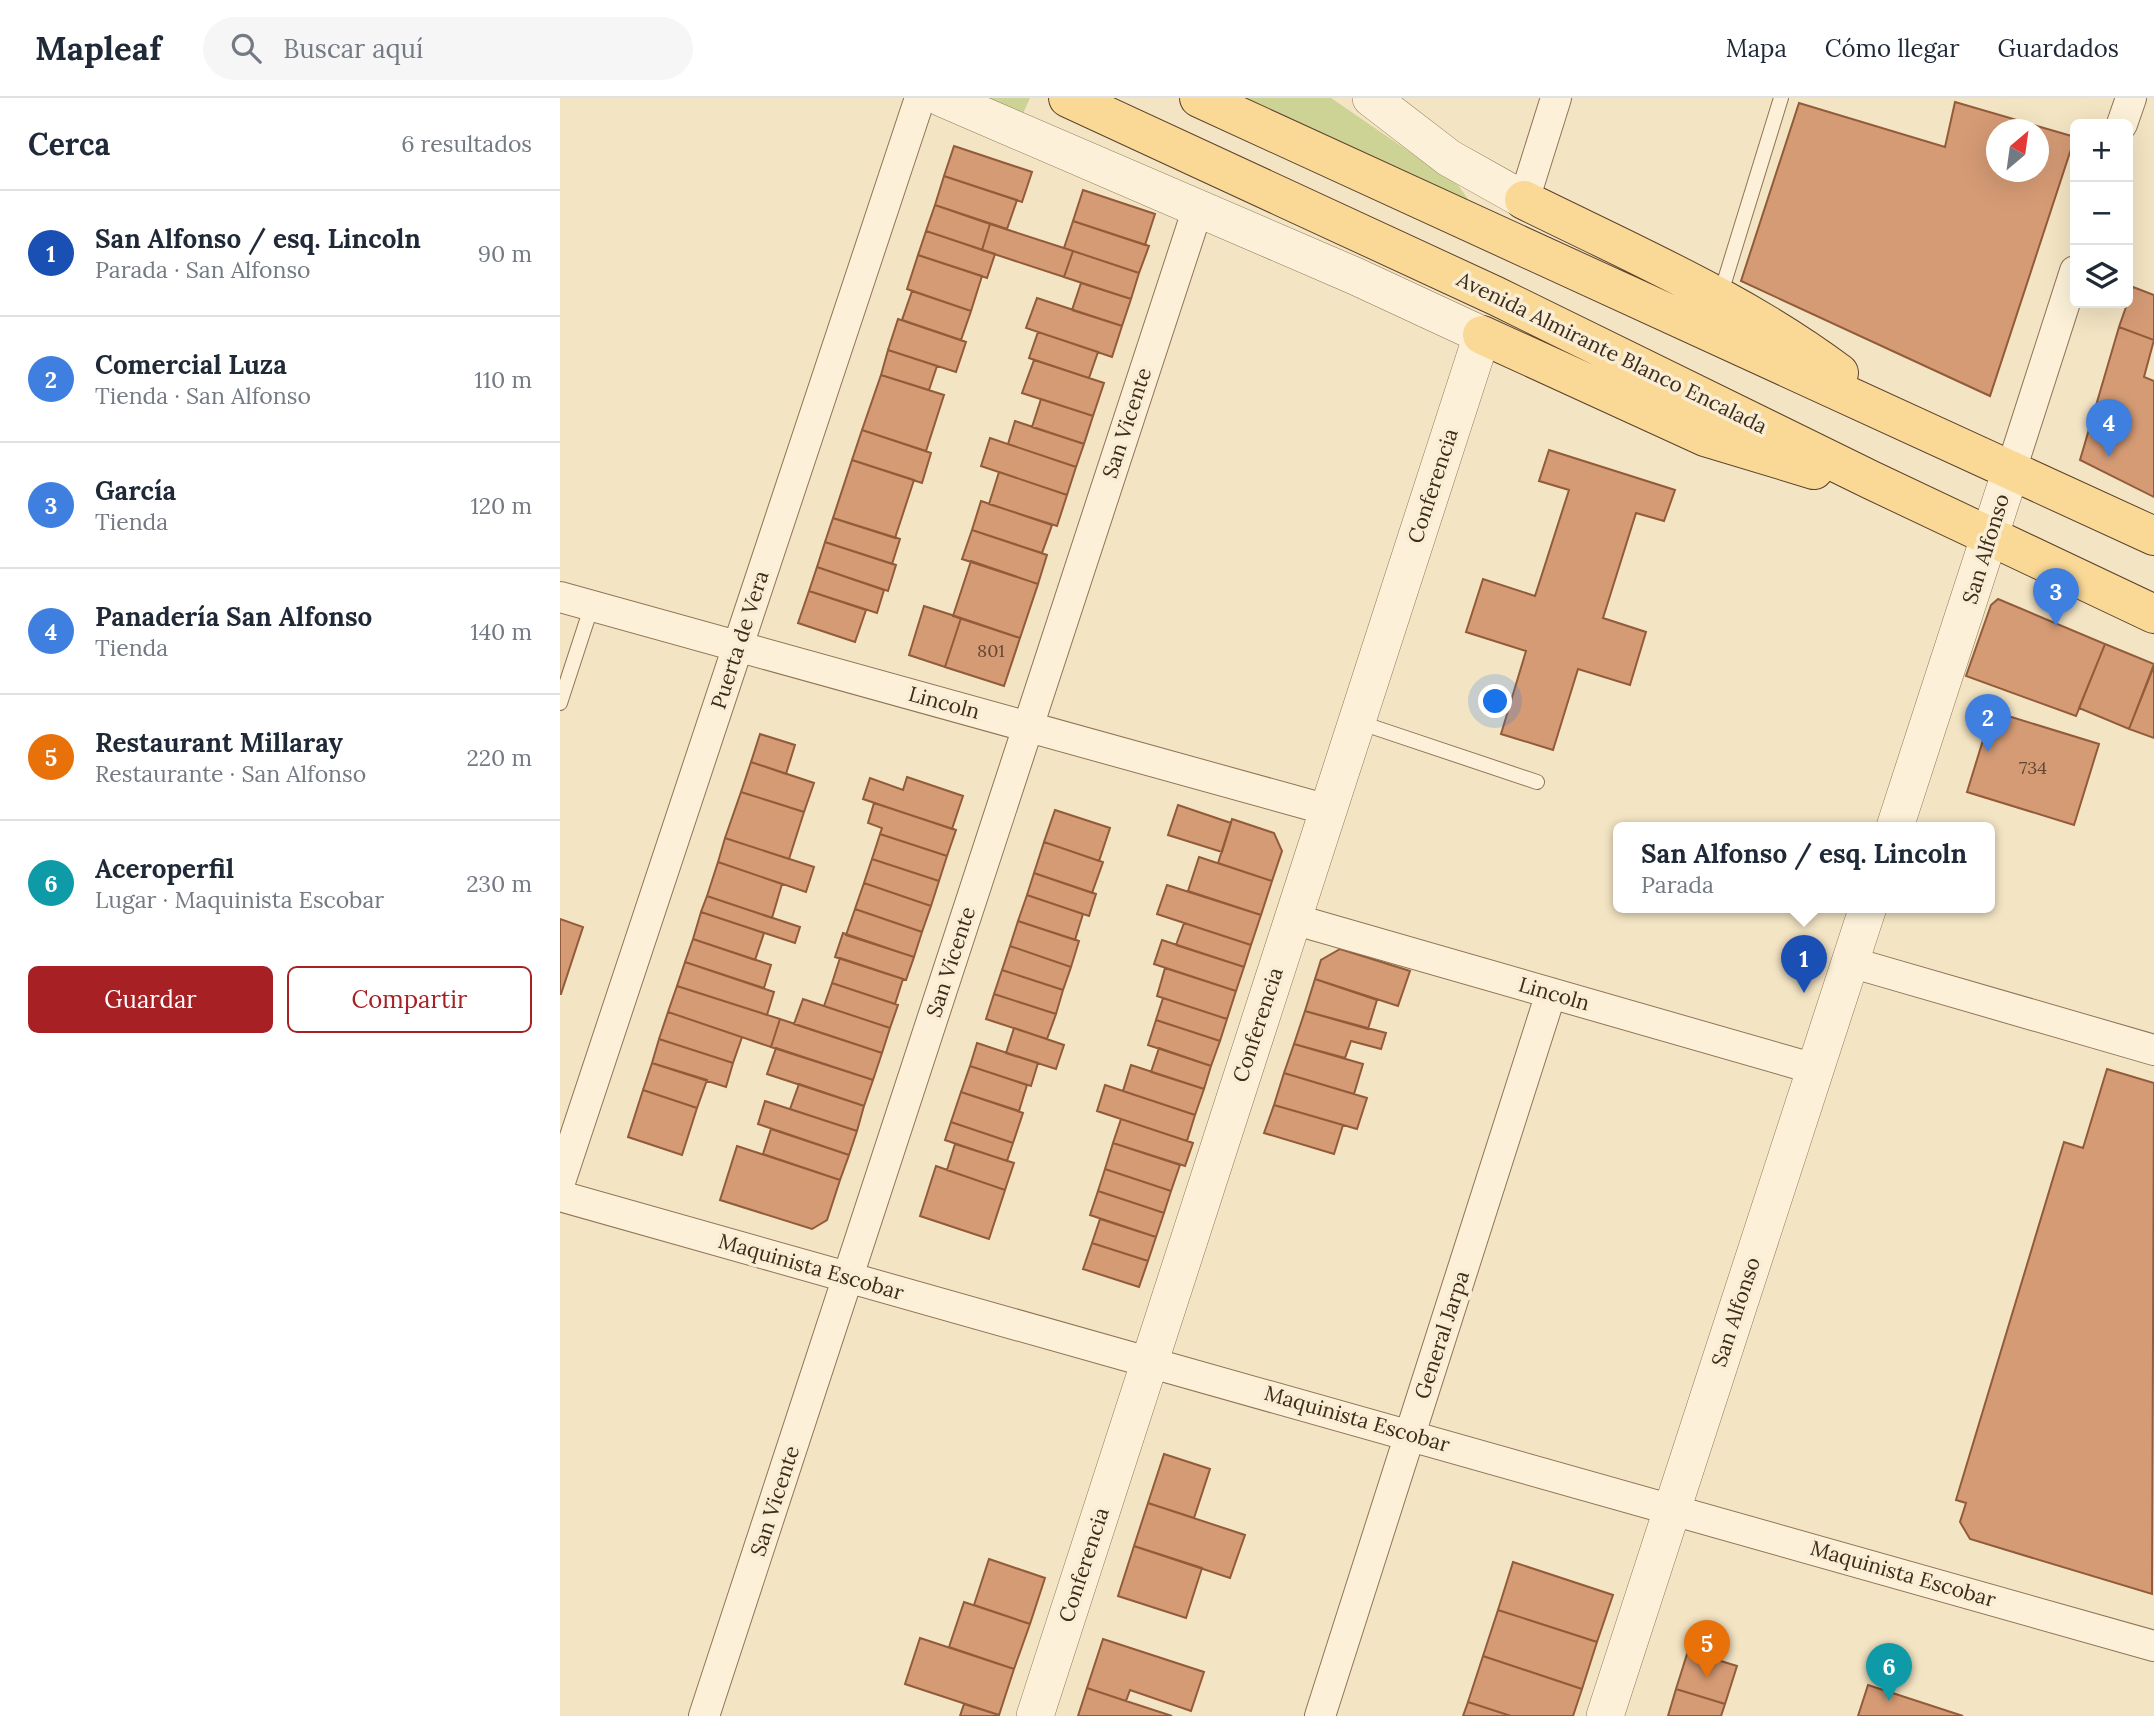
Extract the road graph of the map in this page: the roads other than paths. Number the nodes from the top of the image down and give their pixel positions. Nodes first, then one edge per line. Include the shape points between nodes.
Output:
1 (920, 98) edge
2 (942, 98) edge
3 (1068, 98) edge
4 (1199, 98) edge
5 (1371, 98) edge
6 (1556, 98) edge
7 (1781, 98) edge
8 (2131, 98) edge
9 (2124, 119) edge
10 (1524, 200) junction
11 (1198, 208) junction
12 (2070, 287) edge
13 (1720, 297) junction
14 (1482, 335) junction
15 (1886, 413) junction
16 (2011, 470) junction
17 (1871, 480) junction
18 (2154, 536) edge
19 (1991, 537) junction
20 (560, 597) edge
21 (592, 606) junction
22 (2154, 614) edge
23 (738, 646) junction
24 (560, 703) edge
25 (1357, 722) junction
26 (1028, 726) junction
27 (1537, 782) dead end
28 (1328, 810) junction
29 (1897, 822) edge
30 (1866, 913) edge
31 (1293, 919) junction
32 (1850, 962) junction
33 (1551, 993) junction
34 (2154, 1050) edge
35 (1815, 1069) junction
36 (560, 1182) edge
37 (560, 1196) edge
38 (848, 1277) junction
39 (1150, 1362) junction
40 (1410, 1434) junction
41 (1673, 1508) junction
42 (2154, 1646) edge
43 (704, 1716) edge
44 (1035, 1716) edge
45 (1320, 1716) edge
46 (1605, 1716) edge

1 - 23 street, Puerta de Vera
2 - 11 street, Avenida Almirante Blanco Encalada
3 - 17 main road, Avenida Almirante Blanco Encalada via 1508,302
4 - 15 main road
5 - 10 street via 1449,158
6 - 10 street
7 - 13 lane
8 - 9 street
10 - 13 main road
11 - 14 street, Avenida Almirante Blanco Encalada
11 - 26 street, San Vicente
12 - 16 street, San Alfonso
13 - 15 main road via 1815,355
14 - 17 main road via 1705,437 1794,466
14 - 25 street, Conferencia
15 - 16 main road
16 - 18 main road
16 - 19 street, San Alfonso
17 - 19 main road, Avenida Almirante Blanco Encalada
19 - 22 main road, Avenida Almirante Blanco Encalada
19 - 29 street, San Alfonso
20 - 21 street, Lincoln
21 - 23 street, Lincoln
21 - 24 lane
23 - 26 street, Lincoln
23 - 36 street, Puerta de Vera
25 - 27 lane
25 - 28 street, Conferencia
26 - 28 street, Lincoln
26 - 38 street, San Vicente
28 - 31 street, Conferencia
30 - 32 street, San Alfonso
31 - 33 street, Lincoln
31 - 39 street, Conferencia
32 - 34 street
32 - 35 street, San Alfonso
33 - 35 street, Lincoln
33 - 40 street, General Jarpa
35 - 41 street, San Alfonso
37 - 38 street, Maquinista Escobar
38 - 39 street, Maquinista Escobar
38 - 43 street, San Vicente
39 - 40 street, Maquinista Escobar
39 - 44 street, Conferencia
40 - 41 street, Maquinista Escobar
40 - 45 street, General Jarpa
41 - 42 street, Maquinista Escobar
41 - 46 street, San Alfonso

